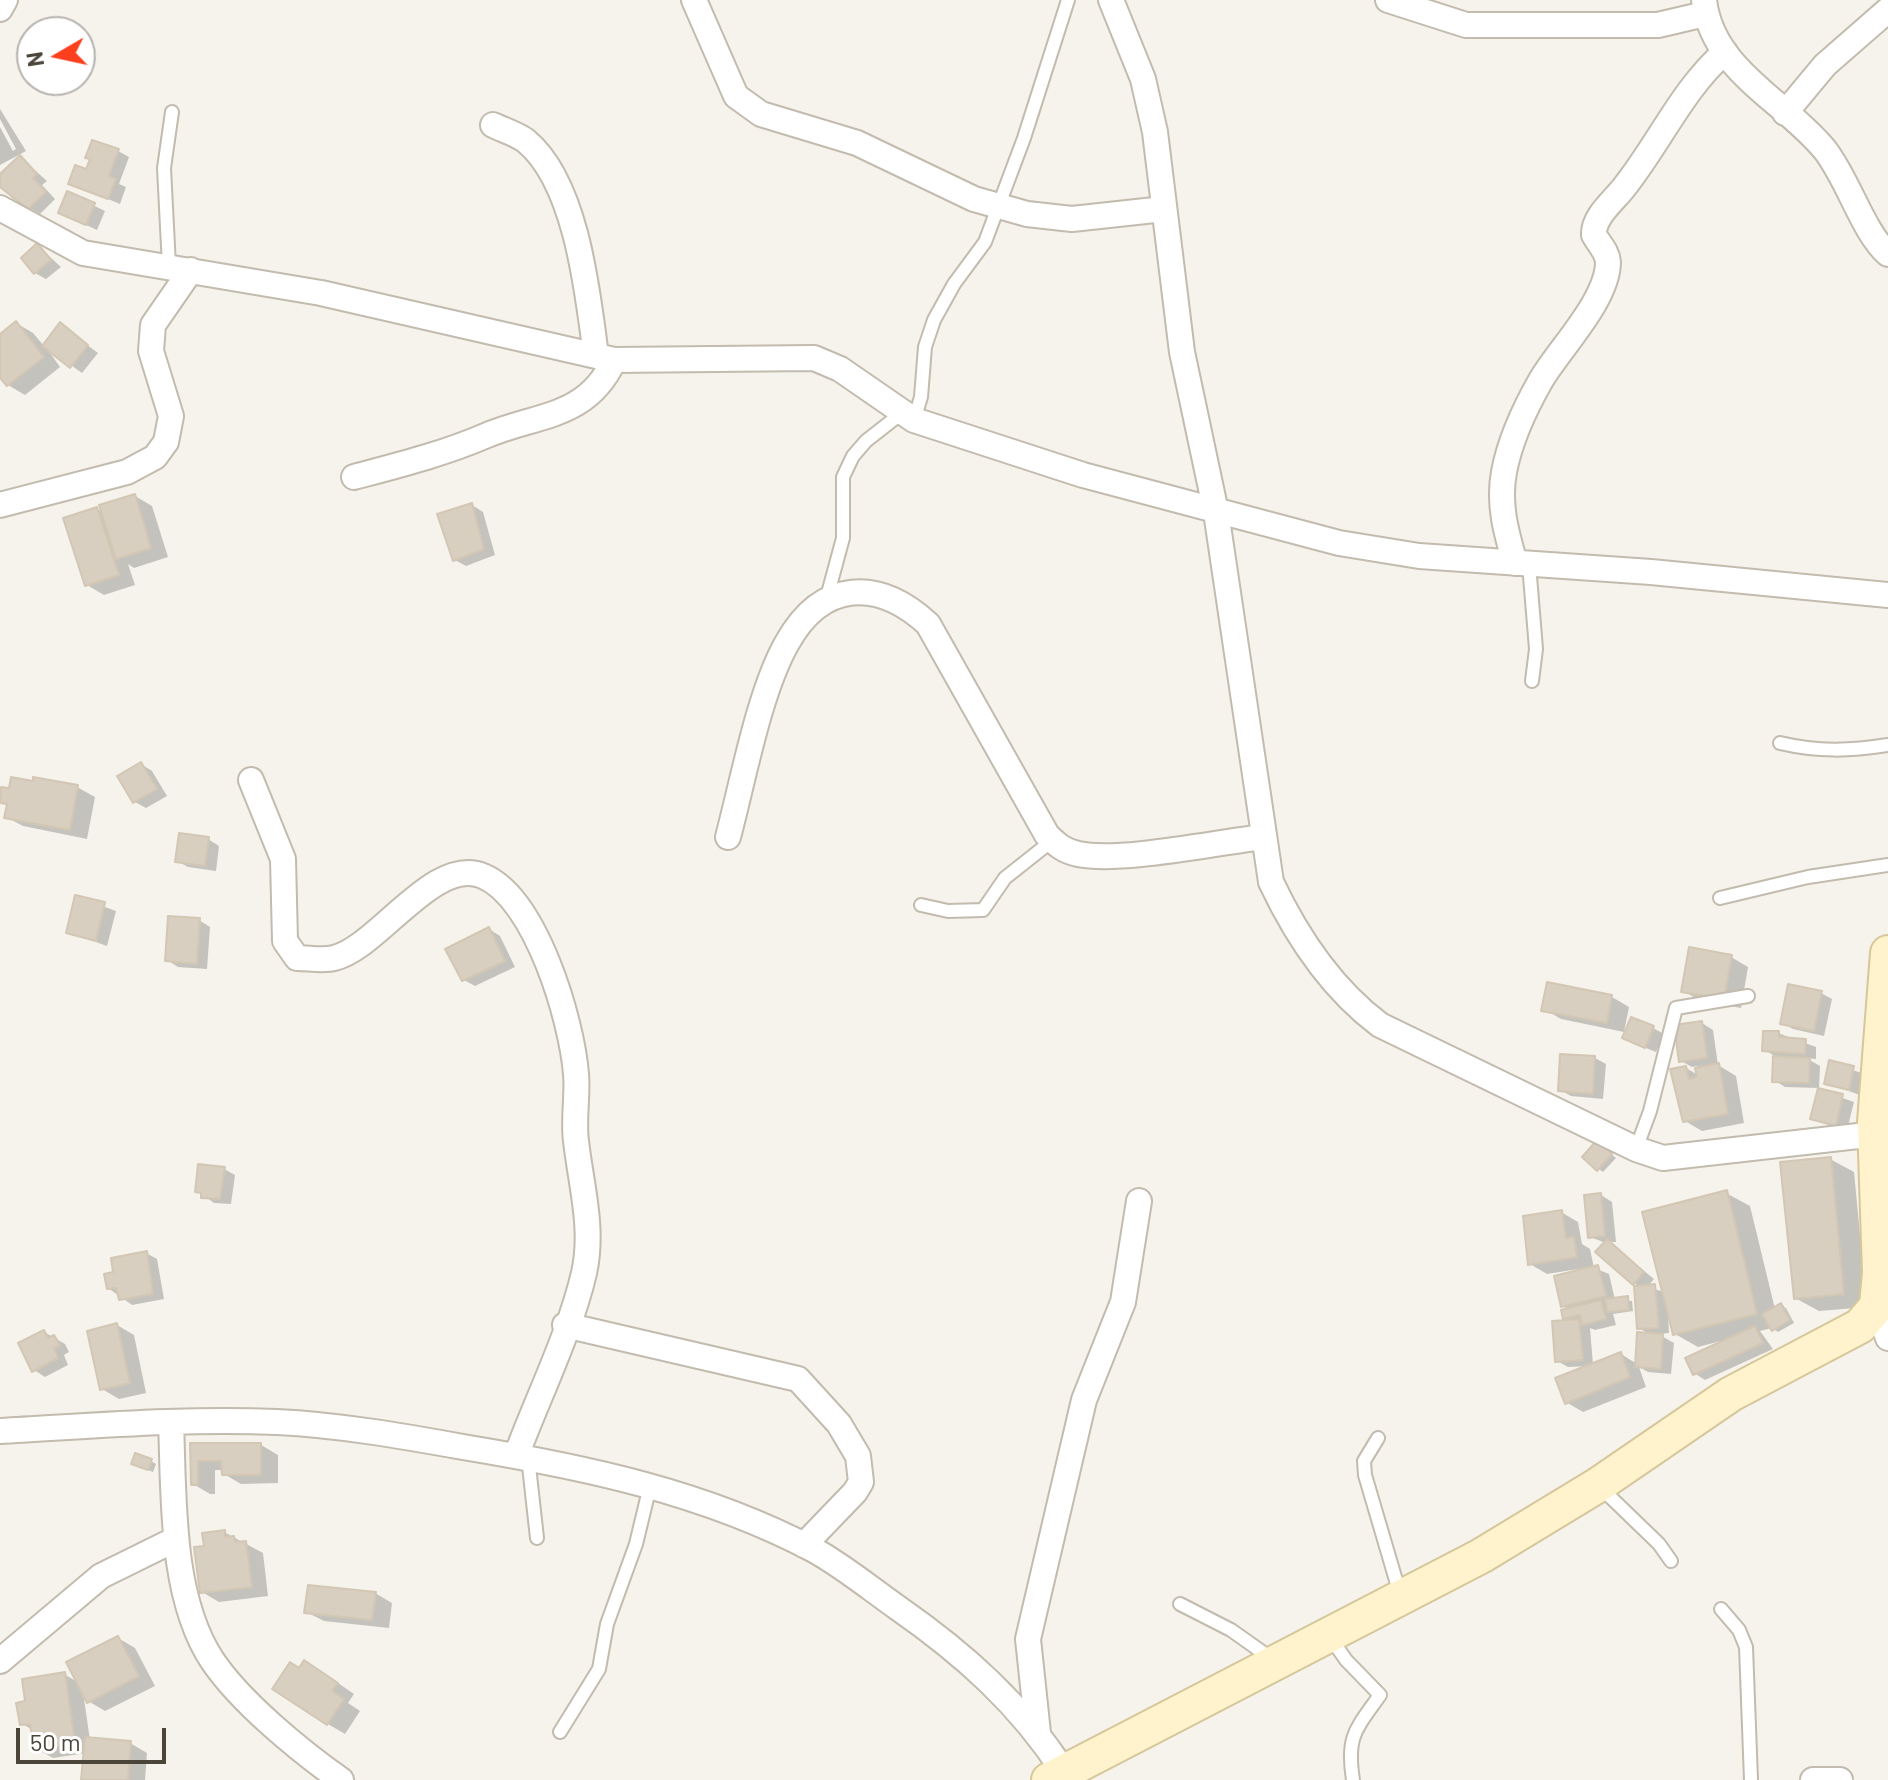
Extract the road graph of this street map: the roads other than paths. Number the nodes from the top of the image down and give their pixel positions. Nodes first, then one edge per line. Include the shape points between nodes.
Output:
1 (5, 0) edge
2 (694, 0) edge
3 (1068, 0) edge
4 (1111, 0) edge
5 (1388, 0) edge
6 (1704, 7) edge
7 (0, 9) edge
8 (1888, 10) edge
9 (1725, 52) junction
10 (172, 112) dead end
11 (1785, 113) junction
12 (493, 125) dead end
13 (995, 206) junction
14 (0, 208) edge
15 (1164, 209) junction
16 (1888, 254) edge
17 (180, 268) junction
18 (605, 358) junction
19 (909, 416) junction
20 (354, 477) dead end
21 (0, 505) edge
22 (1216, 512) junction
23 (1522, 563) junction
24 (1888, 595) edge
25 (827, 597) junction
26 (1532, 681) dead end
27 (1780, 743) dead end
28 (1888, 745) edge
29 (251, 780) dead end
30 (728, 837) dead end
31 (1264, 837) junction
32 (1053, 840) junction
33 (1888, 865) edge
34 (1720, 898) dead end
35 (921, 905) dead end
36 (1888, 953) edge
37 (1748, 996) dead end
38 (1876, 1134) junction
39 (1636, 1149) junction
40 (1139, 1201) dead end
41 (1884, 1203) edge
42 (1877, 1306) junction
43 (565, 1325) junction
44 (1888, 1338) edge
45 (171, 1422) junction
46 (0, 1431) edge
47 (1378, 1438) dead end
48 (522, 1456) junction
49 (1598, 1485) junction
50 (650, 1486) junction
51 (537, 1538) dead end
52 (176, 1539) junction
53 (804, 1545) junction
54 (1671, 1561) dead end
55 (1401, 1597) junction
56 (1180, 1604) dead end
57 (1721, 1609) dead end
58 (1328, 1634) junction
59 (0, 1661) edge
60 (1274, 1661) junction
61 (560, 1732) dead end
62 (1038, 1733) junction
63 (1056, 1776) edge
64 (341, 1780) edge
65 (1353, 1780) edge
66 (1751, 1780) edge
67 (1813, 1780) edge
68 (1840, 1780) edge

1 - 7 street
2 - 13 street via 736,96 761,114 857,143
3 - 13 lane via 1024,138
4 - 15 street via 1143,79
5 - 6 street via 1443,19 1493,26 1658,25
6 - 9 street via 1710,30
8 - 11 street via 1833,57
9 - 11 street
9 - 23 street via 1706,68 1644,164 1595,222 1594,235 1608,260 1602,284 1542,379 1517,429 1504,471 1504,523
10 - 17 lane via 164,168
11 - 16 street via 1823,148 1850,187 1876,244
12 - 18 street via 525,141 562,196
13 - 15 street via 1072,219
13 - 19 lane via 979,253 966,265 934,320 925,347 921,397
14 - 17 street via 83,253
15 - 22 street via 1182,352
17 - 18 street via 321,293
17 - 21 street via 153,325 151,351 171,416 166,442 155,457 127,472
18 - 19 street via 814,358 840,369
18 - 20 street via 604,380 580,402 462,448
19 - 22 street via 1083,475
19 - 25 lane via 866,441 843,477 843,538
22 - 23 street via 1339,543 1419,556
22 - 31 street
23 - 24 street
23 - 26 lane via 1536,649
25 - 30 street via 787,642 753,740
25 - 32 street via 885,595 909,606 928,624
27 - 28 lane via 1838,751
29 - 43 street via 283,859 285,941 297,958 335,958 369,937 410,900 457,874 482,875 504,891 549,962 567,1014 576,1075 575,1136 589,1242 584,1275
31 - 32 street via 1080,855
31 - 39 street via 1271,882 1285,910 1352,1004 1380,1025
32 - 35 lane via 1005,878 983,910
33 - 34 lane
36 - 38 main road
37 - 39 lane via 1676,1008
38 - 39 street via 1663,1158
38 - 41 main road
40 - 62 street via 1123,1302 1084,1400 1028,1639
41 - 42 main road
42 - 44 street
42 - 49 main road via 1860,1326 1731,1394
43 - 48 street
43 - 53 street via 798,1379 839,1424 862,1468 855,1492
45 - 46 street
45 - 48 street via 279,1422
45 - 52 street
47 - 55 lane via 1364,1461 1365,1475
48 - 50 street
48 - 51 lane
49 - 54 lane
49 - 55 main road
50 - 53 street
50 - 61 lane via 607,1624 599,1669
52 - 59 street via 101,1576
52 - 64 street via 190,1607 212,1659 304,1754
53 - 62 street via 949,1643
55 - 58 main road
56 - 60 lane via 1231,1630
57 - 66 lane via 1746,1647
58 - 60 main road
58 - 65 lane via 1380,1695 1349,1742
60 - 63 main road
62 - 63 street
67 - 68 street

